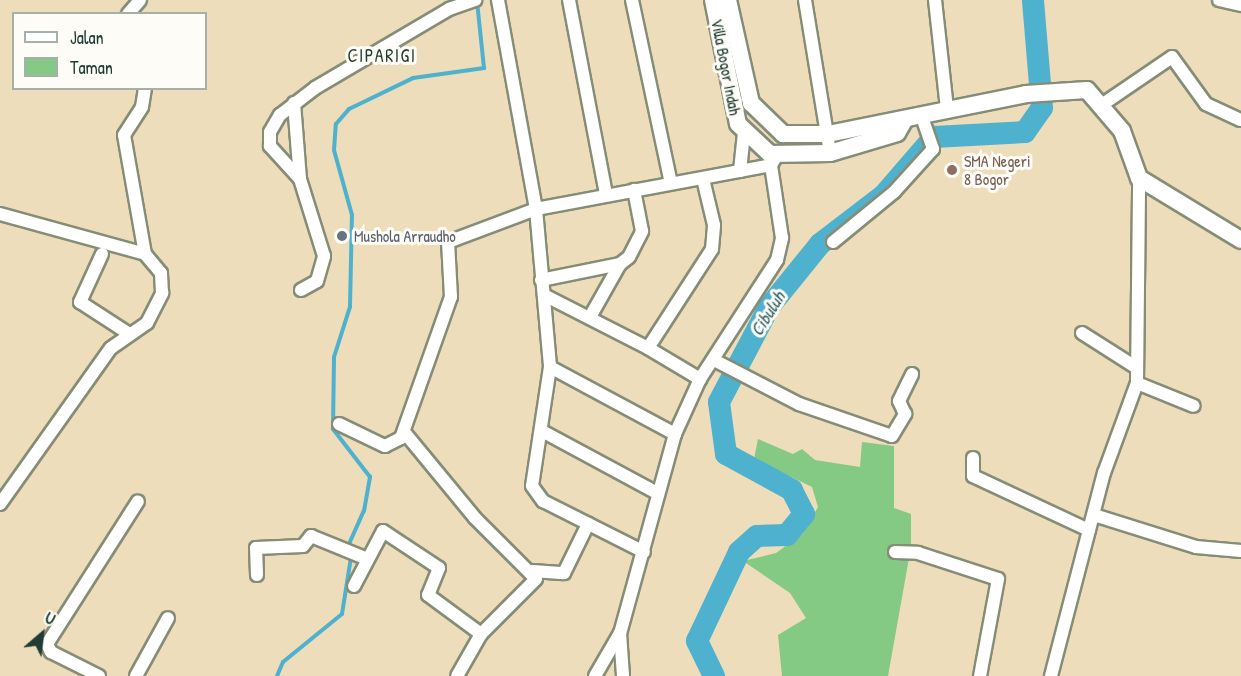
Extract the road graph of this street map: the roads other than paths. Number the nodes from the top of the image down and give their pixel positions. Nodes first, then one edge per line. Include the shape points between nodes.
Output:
1 (140, 0) edge
2 (498, 0) edge
3 (568, 0) edge
4 (632, 0) edge
5 (713, 0) edge
6 (728, 0) edge
7 (805, 0) edge
8 (935, 0) edge
9 (1219, 0) edge
10 (472, 1) edge
11 (447, 4) edge
12 (1241, 5) edge
13 (130, 12) edge
14 (146, 90) edge
15 (294, 104) junction
16 (1103, 104) junction
17 (947, 108) junction
18 (913, 117) junction
19 (1241, 120) edge
20 (744, 134) junction
21 (828, 134) junction
22 (830, 153) junction
23 (774, 161) junction
24 (740, 171) junction
25 (1138, 178) junction
26 (300, 179) junction
27 (703, 179) junction
28 (671, 183) junction
29 (634, 190) junction
30 (606, 194) junction
31 (536, 209) junction
32 (0, 214) edge
33 (1241, 240) edge
34 (833, 242) dead end
35 (102, 254) dead end
36 (144, 255) junction
37 (620, 264) junction
38 (541, 280) junction
39 (301, 290) dead end
40 (544, 295) junction
41 (590, 316) junction
42 (128, 333) junction
43 (1082, 333) dead end
44 (648, 348) junction
45 (714, 360) junction
46 (550, 367) junction
47 (1137, 368) junction
48 (912, 374) dead end
49 (700, 379) junction
50 (1137, 383) junction
51 (1194, 406) dead end
52 (339, 424) dead end
53 (542, 431) junction
54 (405, 433) junction
55 (675, 434) junction
56 (974, 458) dead end
57 (657, 494) junction
58 (138, 501) dead end
59 (0, 504) edge
60 (1094, 514) junction
61 (588, 524) junction
62 (1089, 530) junction
63 (1241, 551) edge
64 (644, 552) junction
65 (895, 552) dead end
66 (364, 558) junction
67 (533, 571) junction
68 (257, 575) dead end
69 (354, 586) dead end
70 (168, 618) dead end
71 (620, 633) junction
72 (481, 634) junction
73 (99, 676) edge
74 (136, 676) edge
75 (457, 676) edge
76 (595, 676) edge
77 (623, 676) edge
78 (980, 676) edge
79 (1051, 676) edge

1 - 13 street
2 - 31 street
3 - 30 street
4 - 28 street
5 - 20 street, Villa Bogor Indah via 733,109
6 - 21 street, Villa Bogor Indah via 751,103 761,118 797,138
7 - 21 street
8 - 17 street
9 - 12 street
10 - 11 street
11 - 15 street
14 - 36 street via 142,107 124,135
15 - 26 street
15 - 26 street via 270,132 270,146
16 - 17 street, Villa Bogor Indah via 1087,90 1061,89
16 - 19 street via 1172,57 1206,104
16 - 25 street, Villa Bogor Indah via 1122,131
17 - 18 street, Villa Bogor Indah
18 - 21 street, Villa Bogor Indah
18 - 22 street, Villa Bogor Indah via 897,133
18 - 34 street via 932,138 894,192
20 - 23 street, Villa Bogor Indah
20 - 24 street
21 - 22 street
22 - 23 street, Villa Bogor Indah
23 - 24 street
23 - 45 street via 781,249
24 - 27 street
25 - 33 street
25 - 47 street
26 - 39 street via 324,256 317,281
27 - 28 street
27 - 44 street via 714,225 712,249
28 - 29 street
29 - 30 street
29 - 37 street via 641,242
30 - 31 street
31 - 38 street
31 - 54 street via 448,242 451,297
32 - 36 street
35 - 42 street via 80,302
36 - 42 street via 164,286 152,317
37 - 38 street
37 - 41 street
38 - 40 street
40 - 41 street
40 - 46 street
41 - 44 street
42 - 59 street via 111,348
43 - 47 street
44 - 49 street
45 - 48 street via 799,404 892,436 905,414 899,401
45 - 49 street
46 - 53 street
46 - 55 street
47 - 50 street
49 - 55 street
50 - 51 street
50 - 60 street
52 - 54 street via 385,446
53 - 57 street
53 - 61 street via 536,494
54 - 67 street via 475,518
55 - 57 street
56 - 62 street via 973,476
57 - 64 street
58 - 73 street via 48,644 51,652
60 - 62 street
60 - 63 street via 1196,547
61 - 64 street
61 - 67 street via 564,573
62 - 79 street
64 - 71 street
65 - 78 street via 918,553 998,579
66 - 68 street via 311,536 303,546 256,548
66 - 69 street
66 - 72 street via 380,531 390,536 439,568 428,594
67 - 72 street via 535,583
70 - 74 street
71 - 76 street
71 - 77 street
72 - 75 street

